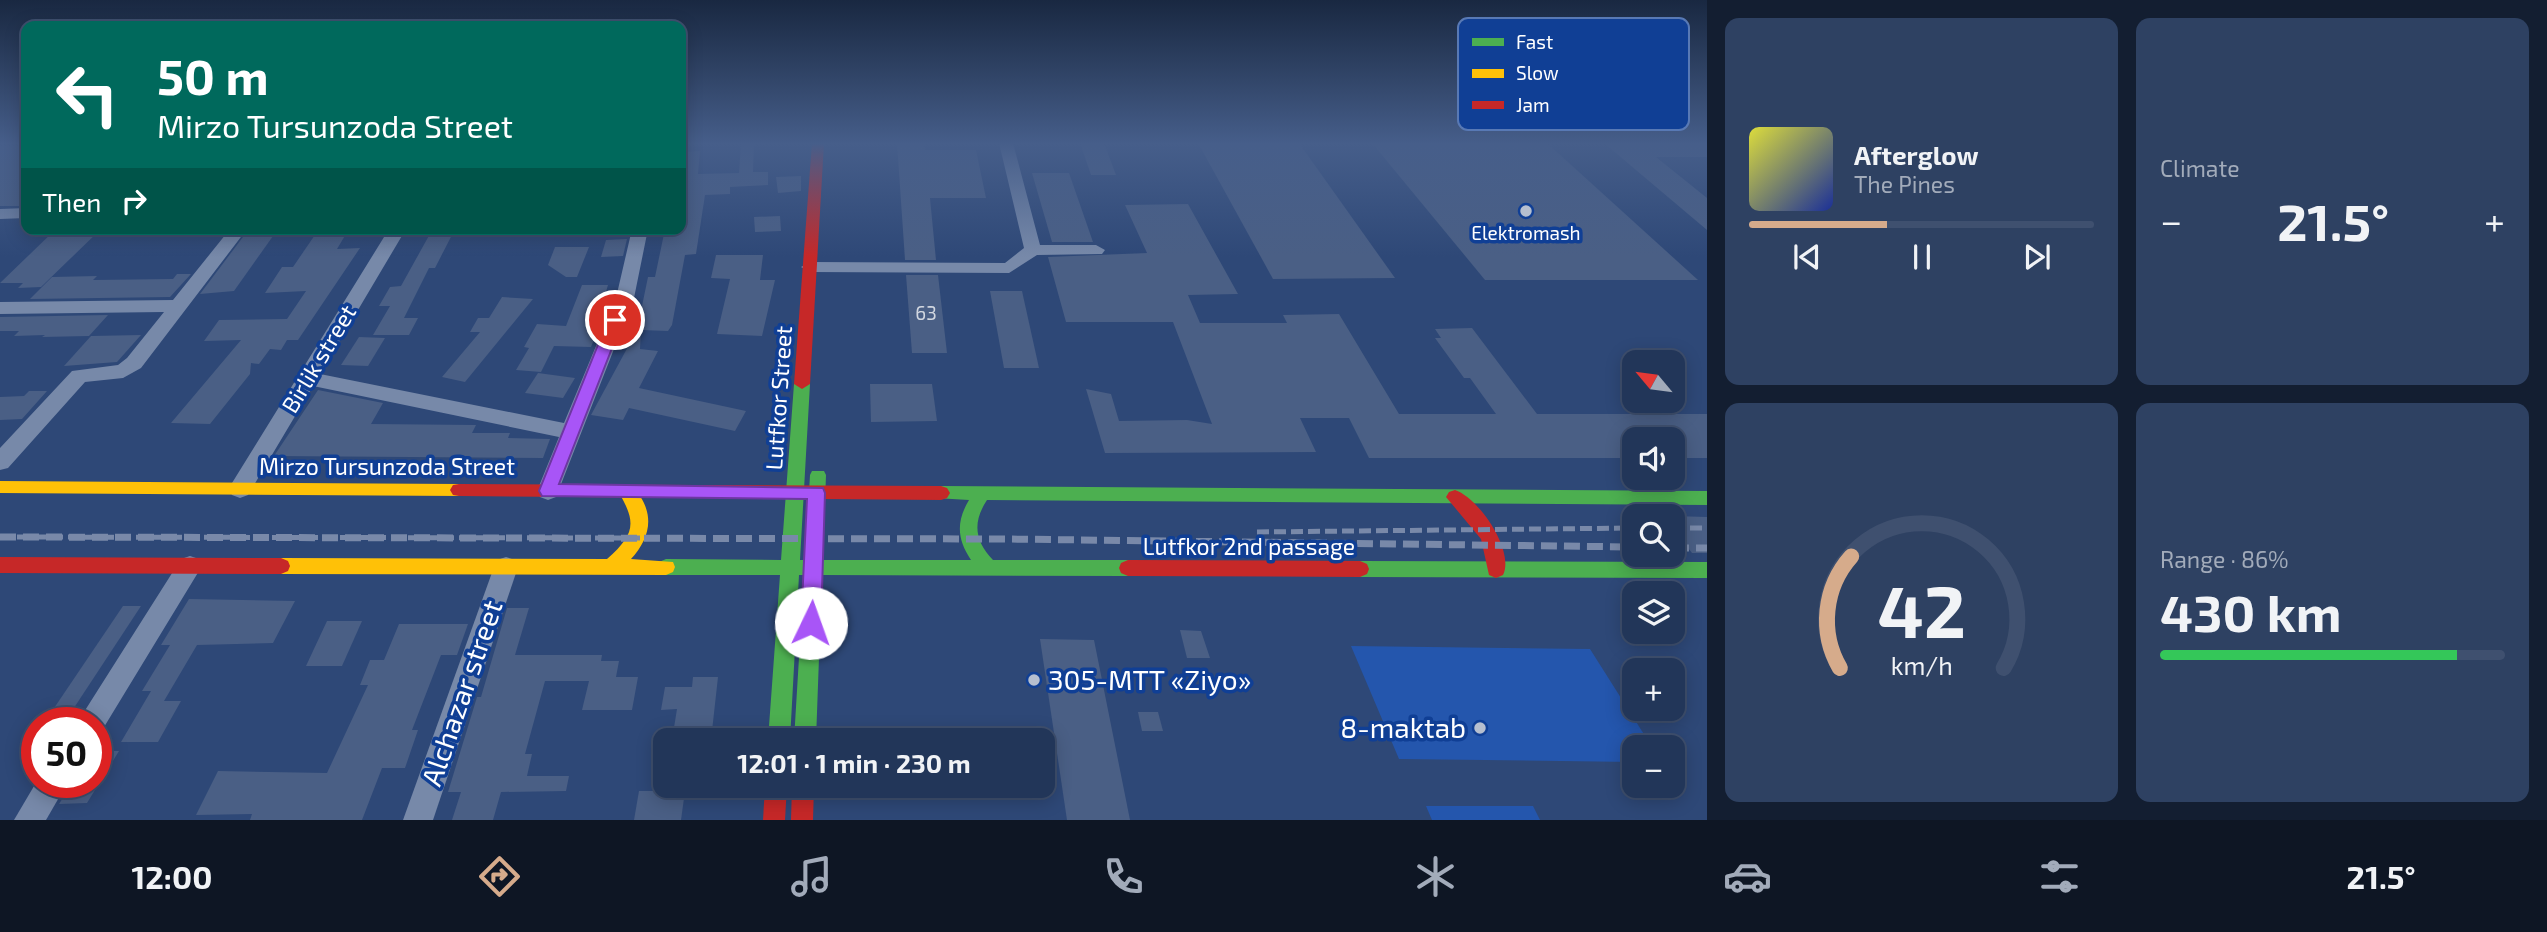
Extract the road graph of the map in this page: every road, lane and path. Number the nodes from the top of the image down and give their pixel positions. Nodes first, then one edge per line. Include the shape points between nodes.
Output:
1 (820, 181) edge
2 (831, 181) edge
3 (1016, 181) edge
4 (0, 214) edge
5 (21, 214) edge
6 (829, 226) dead end
7 (234, 235) edge
8 (394, 235) edge
9 (639, 235) edge
10 (1033, 250) junction
11 (1096, 250) dead end
12 (823, 267) junction
13 (179, 306) junction
14 (0, 308) edge
15 (307, 378) junction
16 (570, 432) junction
17 (819, 459) dead end
18 (0, 462) edge
19 (0, 487) edge
20 (240, 489) junction
21 (548, 491) junction
22 (627, 491) junction
23 (795, 493) junction
24 (816, 493) junction
25 (981, 495) junction
26 (1455, 497) junction
27 (1707, 498) edge
28 (0, 565) edge
29 (190, 566) junction
30 (506, 567) junction
31 (611, 567) junction
32 (791, 568) junction
33 (813, 568) junction
34 (990, 569) junction
35 (1496, 570) junction
36 (1707, 570) edge
37 (100, 707) edge
38 (780, 728) edge
39 (806, 728) edge
40 (43, 798) edge
41 (775, 798) edge
42 (803, 798) edge
43 (29, 820) edge
44 (418, 820) edge
45 (774, 820) edge
46 (802, 820) edge

1 - 12 main road, Lutfkor Street
2 - 6 main road
3 - 10 street
4 - 5 street
7 - 13 street
8 - 15 street, Birlik street
9 - 16 street via 625,298
10 - 11 street
10 - 12 street via 1009,268
12 - 23 main road, Lutfkor Street
13 - 14 street
13 - 18 street via 129,368 85,373 74,379
15 - 16 street
15 - 20 street, Birlik street
16 - 21 street
17 - 24 main road, Lutfkor Street
19 - 20 main road, Mirzo Tursunzoda Street
20 - 21 main road, Mirzo Tursunzoda Street
21 - 22 main road, Mirzo Tursunzoda Street
22 - 23 main road, Mirzo Tursunzoda Street
22 - 31 main road via 640,509 641,528 631,549
23 - 24 main road, Mirzo Tursunzoda Street
23 - 32 main road, Lutfkor Street
24 - 25 main road
24 - 33 main road, Lutfkor Street
25 - 26 main road
25 - 34 main road via 964,530 973,552
26 - 27 main road
26 - 35 main road via 1491,535
28 - 29 main road
29 - 30 main road
29 - 37 street
30 - 31 main road
30 - 44 street, Alchazar street
31 - 32 main road
32 - 33 main road, Lutfkor 2nd passage
32 - 38 main road, Lutfkor Street
33 - 34 main road, Lutfkor 2nd passage
33 - 39 main road, Lutfkor Street
34 - 35 main road, Lutfkor 2nd passage
35 - 36 main road, Lutfkor 2nd passage
40 - 43 street
41 - 45 main road
42 - 46 main road

